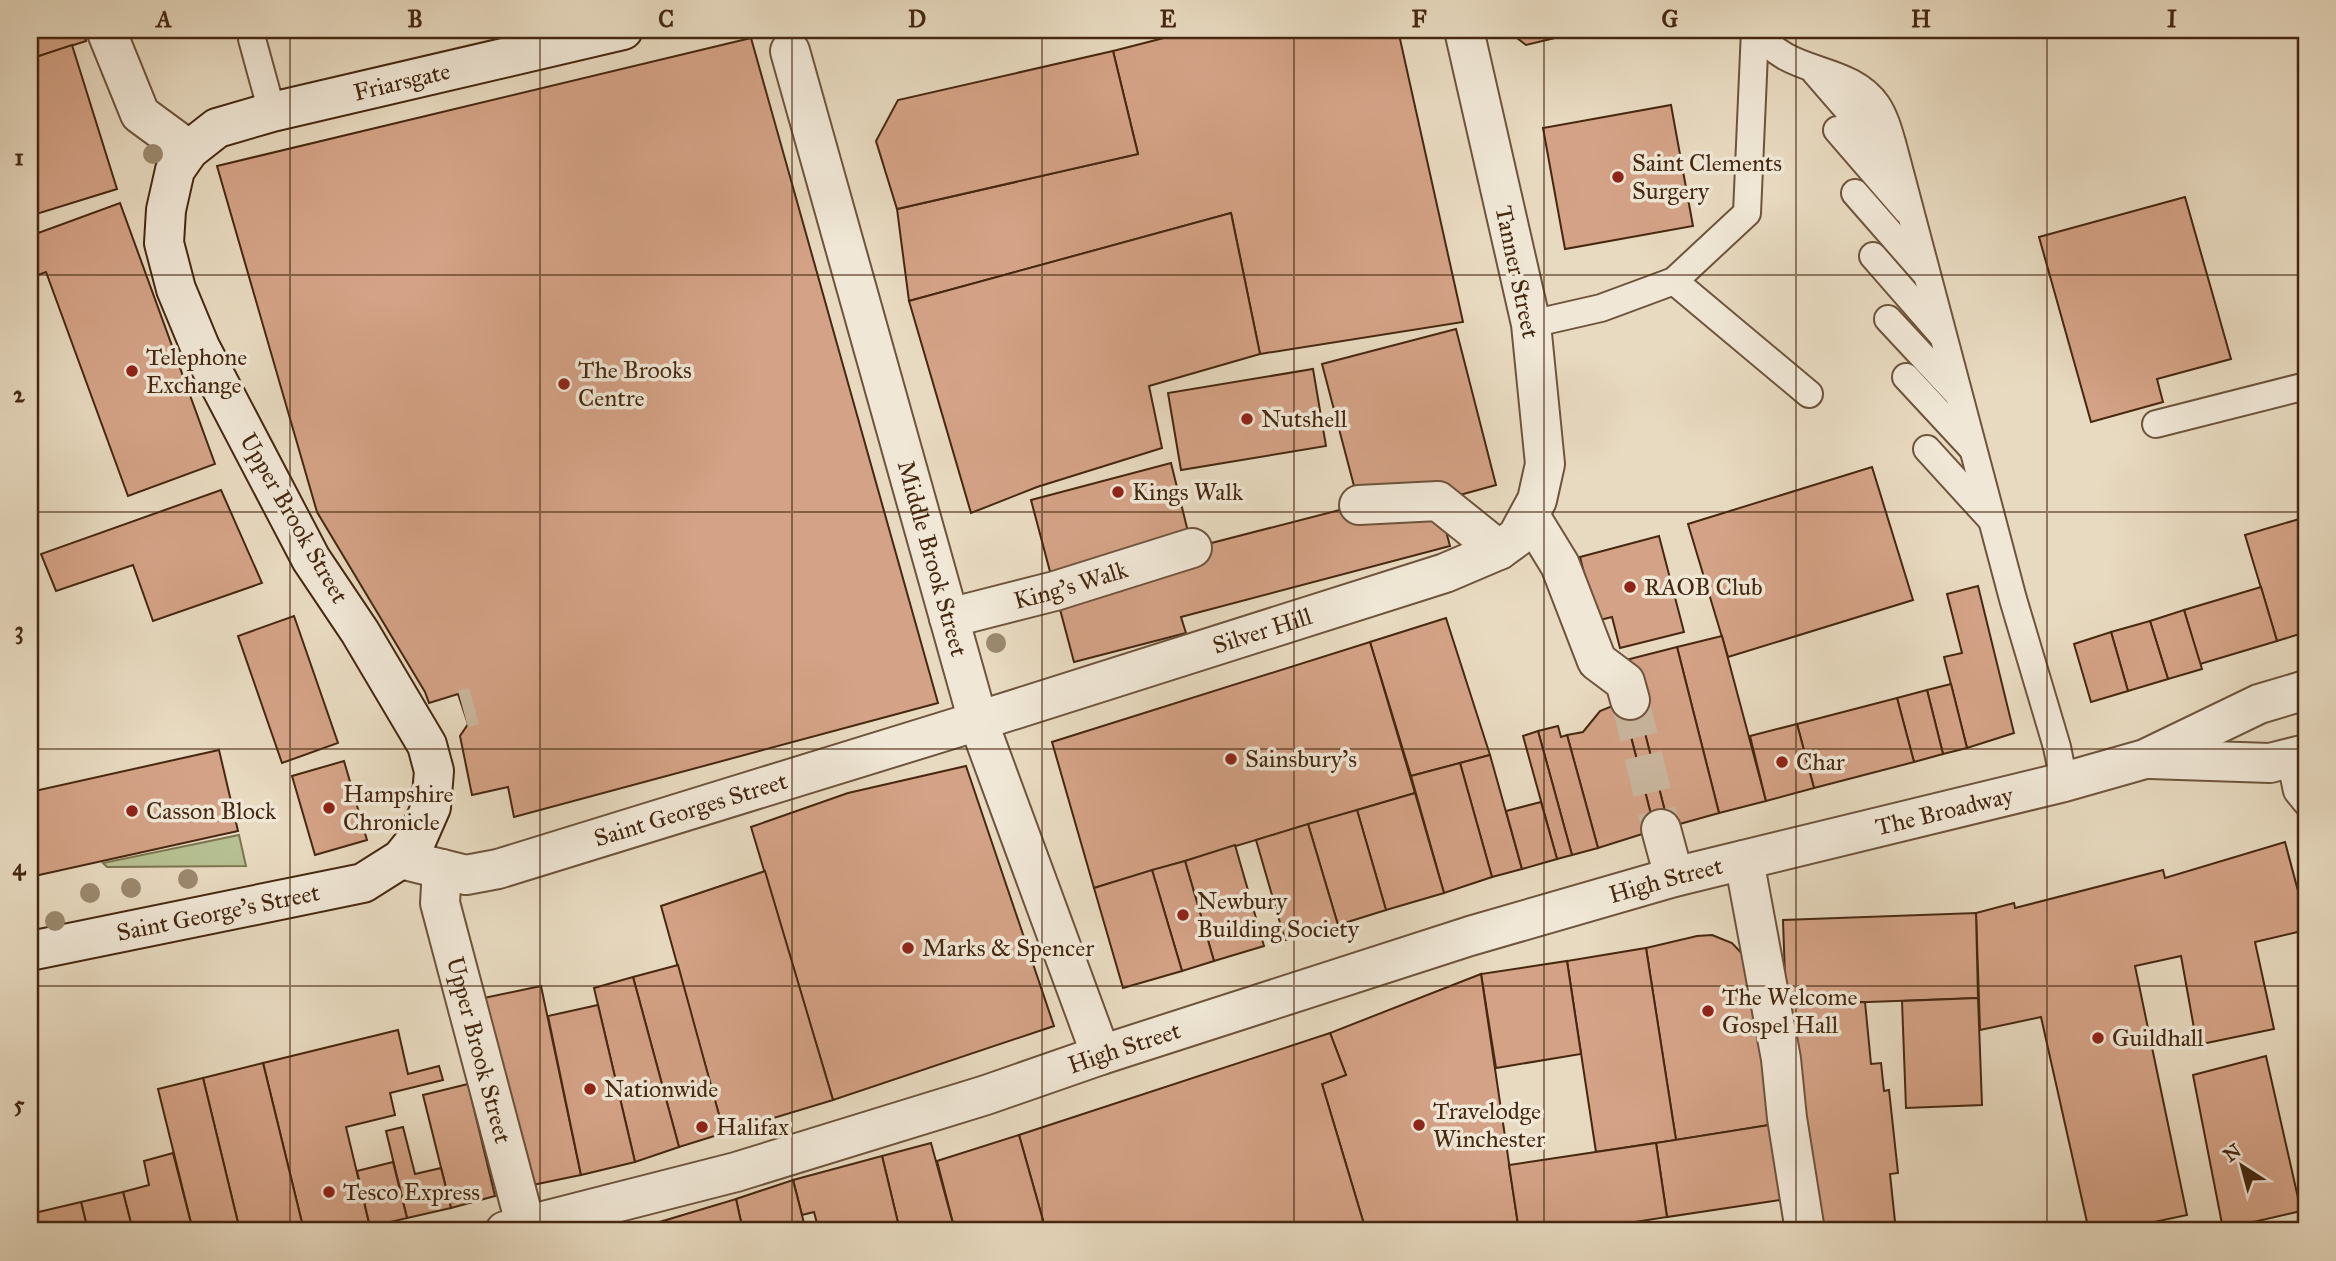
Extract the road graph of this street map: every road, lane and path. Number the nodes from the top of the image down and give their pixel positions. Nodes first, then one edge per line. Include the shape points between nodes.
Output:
1 (106, 30) edge
2 (623, 30) edge
3 (1464, 30) edge
4 (1757, 30) edge
5 (252, 39) dead end
6 (788, 40) edge
7 (272, 112) junction
8 (1837, 130) dead end
9 (189, 150) junction
10 (1855, 193) dead end
11 (1912, 218) junction
12 (1873, 256) dead end
13 (1928, 276) junction
14 (1674, 281) junction
15 (1888, 318) dead end
16 (1531, 324) junction
17 (1944, 338) junction
18 (1906, 377) dead end
19 (2306, 386) edge
20 (1809, 394) dead end
21 (1959, 396) junction
22 (2156, 424) dead end
23 (1927, 449) dead end
24 (1974, 451) junction
25 (1359, 505) dead end
26 (1530, 516) junction
27 (1993, 522) junction
28 (1192, 548) dead end
29 (1499, 550) junction
30 (949, 618) junction
31 (2306, 690) edge
32 (1630, 700) tunnel mouth
33 (978, 721) junction
34 (2298, 756) edge
35 (2145, 759) junction
36 (2064, 782) junction
37 (2306, 802) edge
38 (1661, 829) tunnel mouth
39 (401, 859) junction
40 (1744, 860) junction
41 (442, 869) junction
42 (1674, 877) junction
43 (30, 951) edge
44 (1101, 1055) junction
45 (531, 1228) edge
46 (1799, 1230) edge

1 - 9 street via 140,114
2 - 7 street, Friarsgate
3 - 16 street, Tanner Street
4 - 11 lane via 1777,53 1869,96 1884,118
4 - 14 lane via 1747,213
5 - 7 lane
6 - 30 street, Middle Brook Street
7 - 9 street, Friarsgate via 217,128
8 - 11 lane
9 - 39 street, Upper Brook Street via 175,170 166,210 164,243 176,289 195,336 311,559 427,745 435,771 431,807 417,839
10 - 13 lane
11 - 13 lane
12 - 17 lane
13 - 17 lane
14 - 16 lane via 1601,308
14 - 20 lane
15 - 21 lane
16 - 26 street, Tanner Street via 1545,464
17 - 21 lane
18 - 24 lane
19 - 22 lane
21 - 24 lane
23 - 27 lane
24 - 27 lane
25 - 29 street via 1438,501
26 - 29 street, Silver Hill via 1517,537
26 - 32 street via 1560,565 1597,661 1625,682
27 - 36 lane
28 - 30 street, King's Walk
29 - 33 street, Silver Hill via 1446,573
30 - 33 street, Middle Brook Street
31 - 35 street, The Broadway via 2259,704
33 - 41 street, Saint Georges Street via 498,869 466,875
33 - 44 street, Middle Brook Street
34 - 35 street, The Broadway via 2270,763
34 - 37 lane via 2297,791
35 - 36 street, The Broadway
36 - 40 street, The Broadway
38 - 42 street
39 - 41 street, Saint Georges Street
39 - 43 street, Saint George's Street via 363,883
40 - 42 street, High Street
40 - 46 street via 1781,1059
41 - 45 street, Upper Brook Street via 440,903
42 - 44 street, High Street via 1470,936
44 - 45 street, High Street via 736,1172

